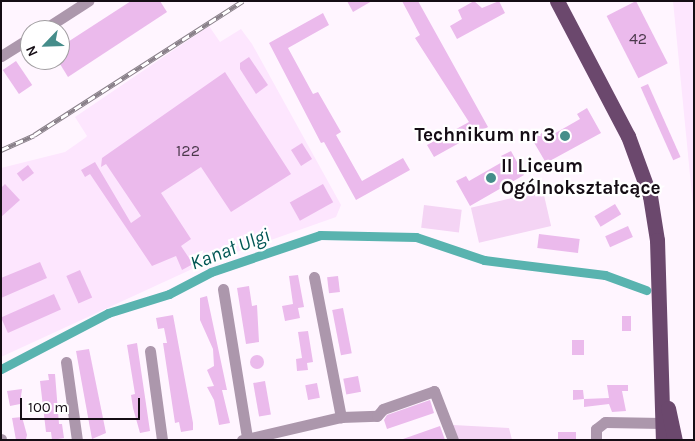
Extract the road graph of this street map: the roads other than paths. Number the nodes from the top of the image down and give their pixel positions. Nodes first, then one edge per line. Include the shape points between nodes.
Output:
1 (88, 1) edge
2 (558, 1) edge
3 (59, 20) edge
4 (20, 44) edge
5 (1, 56) edge
6 (314, 277) dead end
7 (223, 289) dead end
8 (150, 351) dead end
9 (66, 362) dead end
10 (662, 377) junction
11 (341, 417) junction
12 (662, 423) junction
13 (245, 439) edge
14 (77, 440) edge
15 (162, 440) edge
16 (454, 440) edge
17 (596, 440) edge
18 (664, 440) edge
19 (675, 440) edge

1 - 3 street
2 - 10 main road via 628,136 650,196 658,240
4 - 5 street
6 - 11 street
7 - 13 street
8 - 15 street
9 - 14 street
10 - 12 main road
10 - 19 main road
11 - 13 street
11 - 16 street via 377,416 383,409 434,391
12 - 17 street via 605,422 596,429
12 - 18 main road

